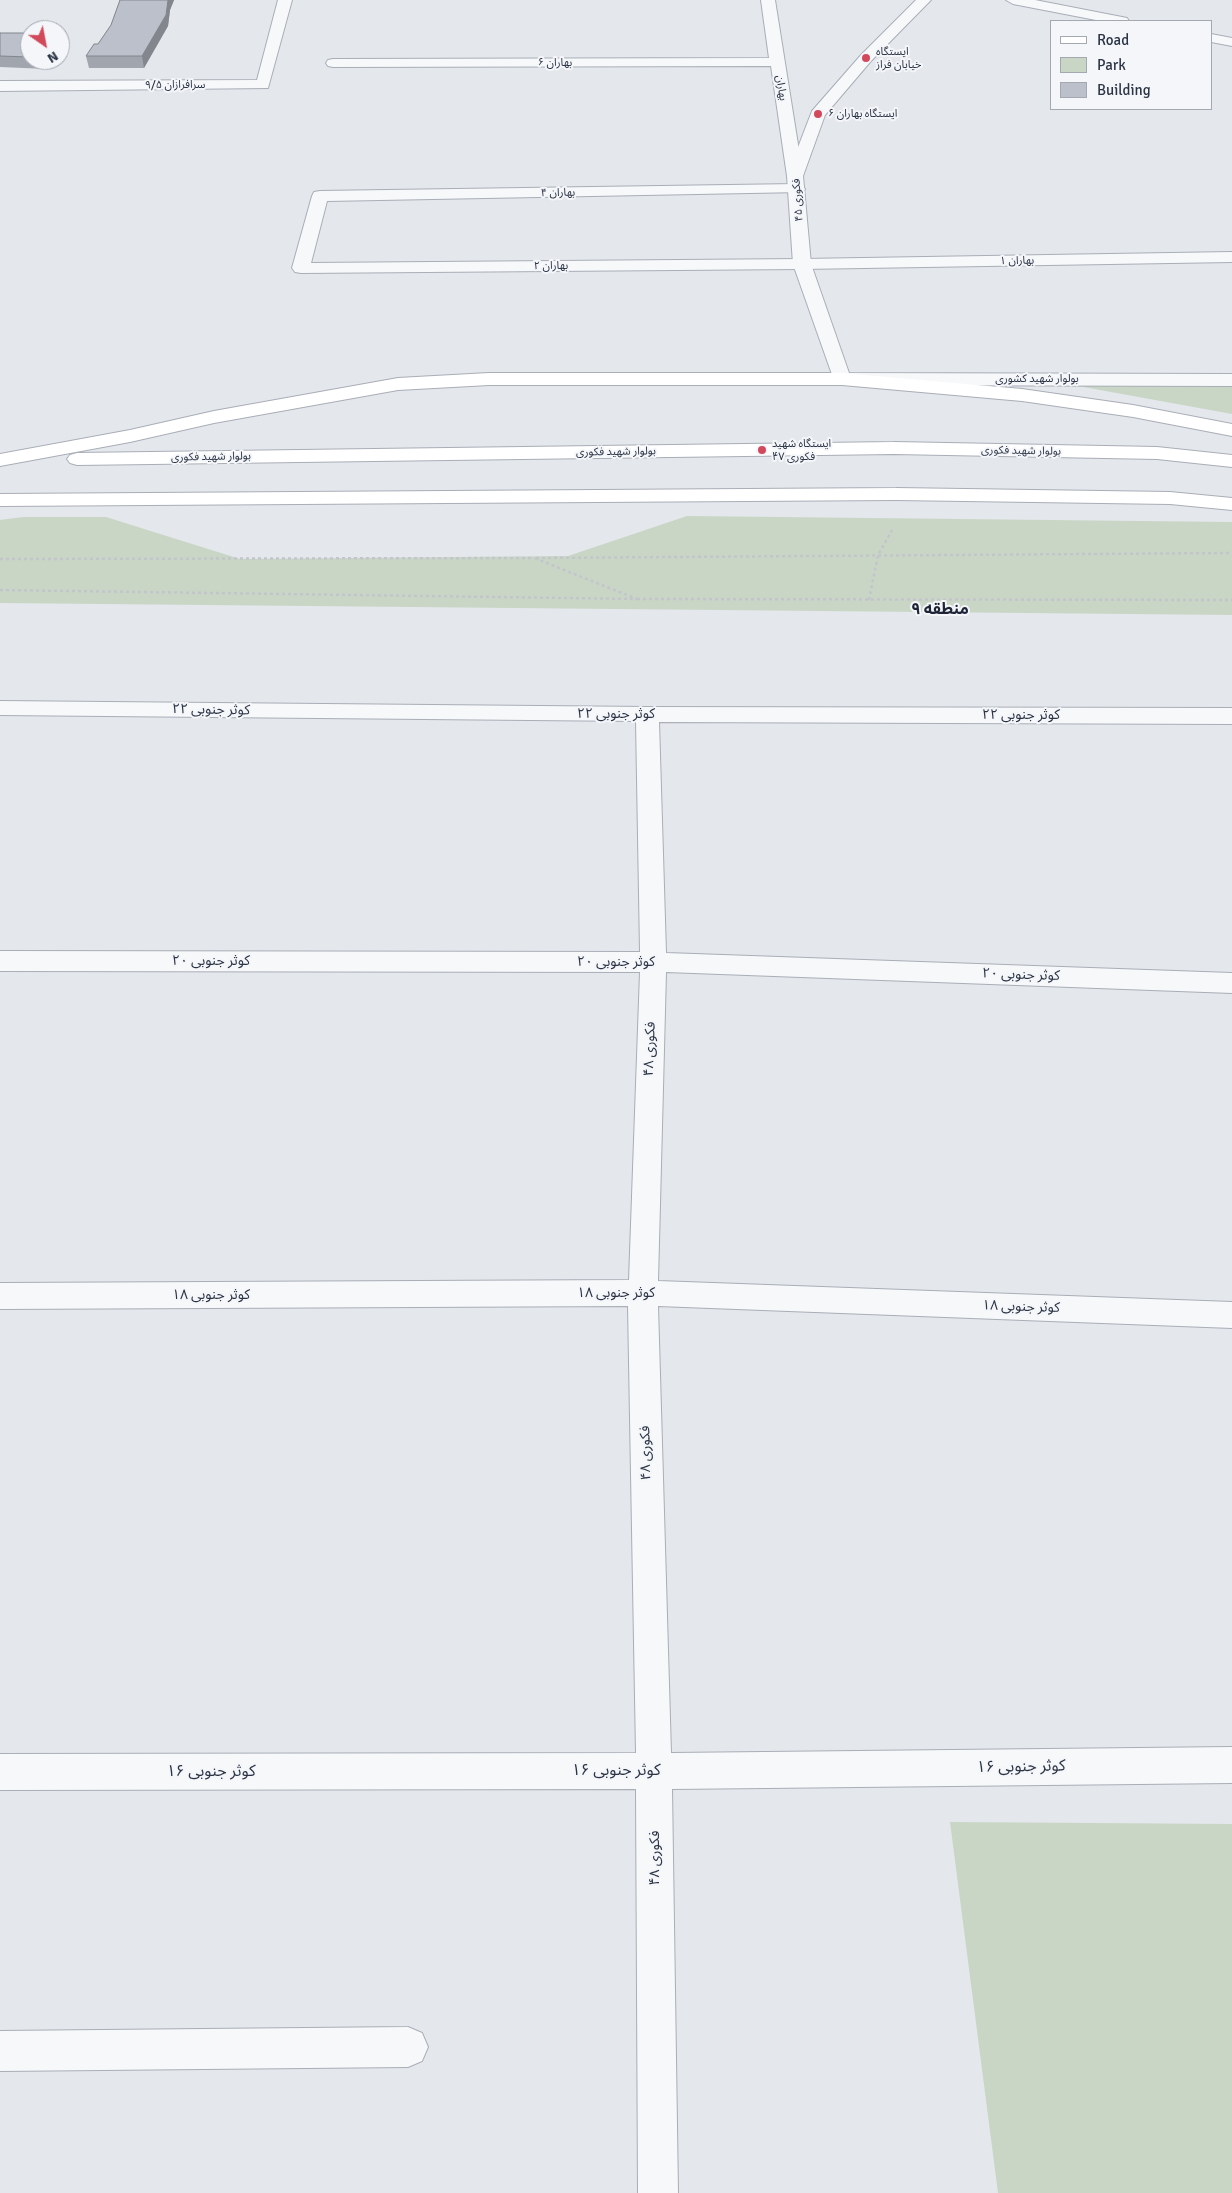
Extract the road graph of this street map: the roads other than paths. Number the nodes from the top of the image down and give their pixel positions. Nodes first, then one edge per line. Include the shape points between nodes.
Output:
1 (285, 0) edge
2 (768, 0) edge
3 (924, 0) edge
4 (1012, 0) edge
5 (1117, 20) edge
6 (1212, 38) edge
7 (1232, 42) edge
8 (777, 62) junction
9 (333, 63) dead end
10 (0, 86) edge
11 (796, 182) junction
12 (1232, 257) edge
13 (802, 264) junction
14 (300, 268) joint
15 (842, 379) junction
16 (1232, 380) edge
17 (1232, 430) edge
18 (0, 460) edge
19 (1232, 461) edge
20 (0, 500) edge
21 (1232, 504) edge
22 (0, 708) edge
23 (647, 714) junction
24 (1232, 716) edge
25 (0, 961) edge
26 (653, 962) junction
27 (1232, 983) edge
28 (642, 1293) junction
29 (0, 1296) edge
30 (1232, 1314) edge
31 (1232, 1765) edge
32 (654, 1771) junction
33 (0, 1772) edge
34 (408, 2047) dead end
35 (0, 2051) edge
36 (658, 2193) edge

1 - 10 street, سرافرازان ۹/۵ via 262,85
2 - 8 street, بهاران
3 - 11 street, فکوری ۴۵ via 866,58 818,114
4 - 5 street
6 - 7 street
8 - 9 street, بهاران ۶
8 - 11 street, بهاران
11 - 13 street, فکوری ۴۵
11 - 14 street, بهاران ۴ via 320,196
12 - 13 street, بهاران ۱
13 - 14 street, بهاران ۲
13 - 15 street, فکوری ۴۵
15 - 16 street, بولوار شهید کشوری
15 - 17 main road via 1022,395
15 - 18 main road via 489,379 398,384
18 - 19 main road, بولوار شهید فکوری via 894,448 1157,453
20 - 21 main road via 896,494 1170,498
22 - 23 street, کوثر جنوبی ۲۲
23 - 24 street, کوثر جنوبی ۲۲
23 - 26 street, فکوری ۴۸
25 - 26 street, کوثر جنوبی ۲۰
26 - 27 street, کوثر جنوبی ۲۰
26 - 28 street, فکوری ۴۸
28 - 29 street, کوثر جنوبی ۱۸
28 - 30 street, کوثر جنوبی ۱۸
28 - 32 street, فکوری ۴۸
31 - 32 street, کوثر جنوبی ۱۶
32 - 33 street, کوثر جنوبی ۱۶
32 - 36 street, فکوری ۴۸
34 - 35 street

